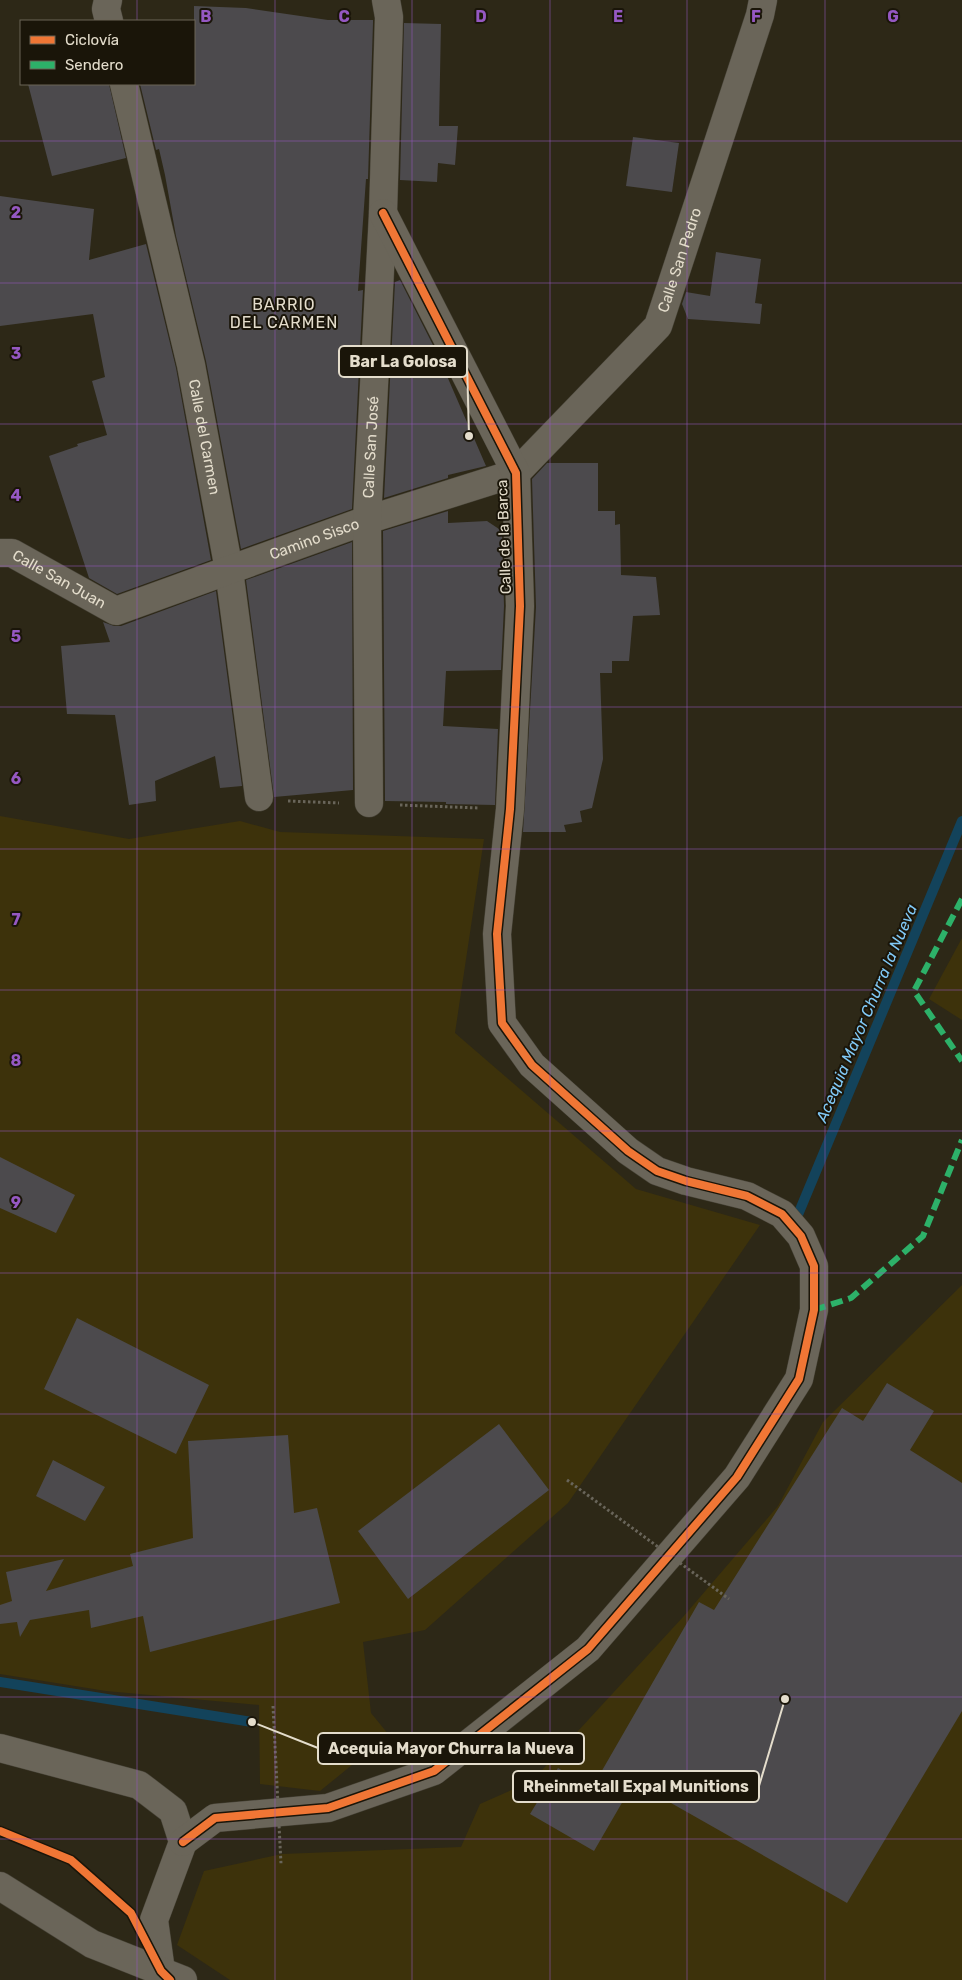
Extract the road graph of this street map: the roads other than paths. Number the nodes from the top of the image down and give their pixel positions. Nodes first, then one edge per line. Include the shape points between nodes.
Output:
1 (108, 0) edge
2 (386, 0) edge
3 (763, 0) edge
4 (109, 20) edge
5 (124, 85) edge
6 (383, 213) junction
7 (516, 473) junction
8 (367, 520) junction
9 (0, 553) edge
10 (229, 570) junction
11 (116, 611) joint
12 (259, 797) road end
13 (369, 804) road end
14 (0, 1748) edge
15 (183, 1842) junction
16 (0, 1886) edge
17 (172, 1975) edge

1 - 4 street
2 - 6 street, Calle San José via 389,17
3 - 7 street, Calle San Pedro via 658,326
5 - 10 street, Calle del Carmen via 191,365
6 - 7 street, Calle de la Barca
6 - 8 street, Calle San José
7 - 8 street, Camino Sisco
7 - 15 street, Calle de la Barca via 520,606 510,809 497,934 502,1023 532,1065 628,1151 657,1170 686,1181 747,1196 782,1214 801,1236 814,1266 814,1310 799,1379 737,1477 588,1649 434,1771 328,1808 215,1818
8 - 10 street, Camino Sisco
8 - 13 street, Calle San José
9 - 11 street, Calle San Juan via 12,553
10 - 11 street, Camino Sisco
10 - 12 street, Calle del Carmen
14 - 15 street via 139,1785 173,1811
15 - 17 street via 154,1920
16 - 17 street via 92,1944

